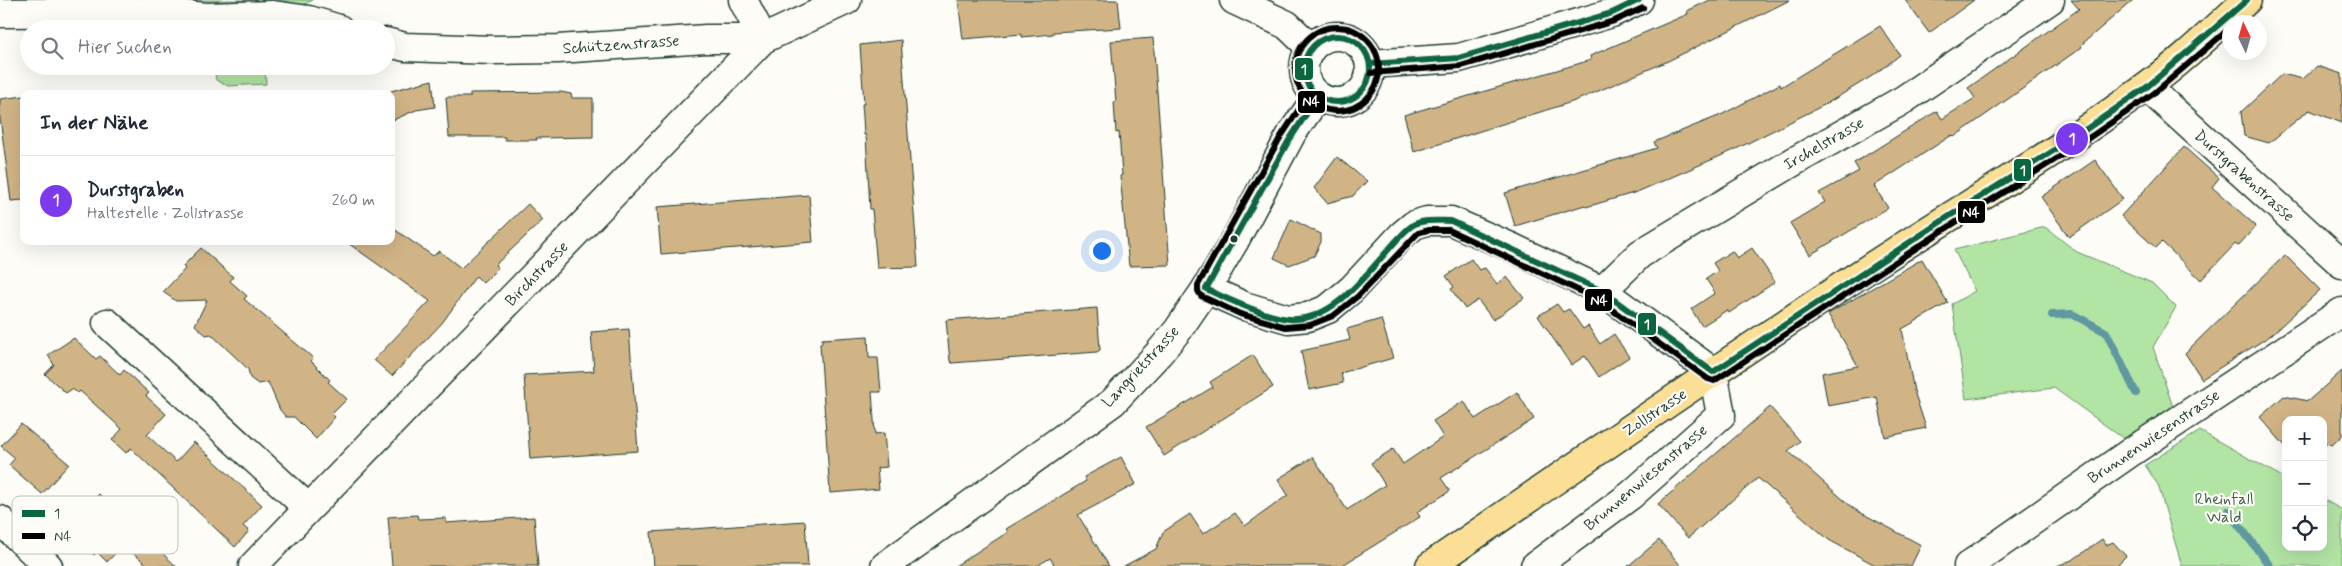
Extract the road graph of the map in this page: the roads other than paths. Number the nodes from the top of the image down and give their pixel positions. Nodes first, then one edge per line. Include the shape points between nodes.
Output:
1 (743, 0) edge
2 (847, 0) edge
3 (1234, 0) edge
4 (1639, 0) edge
5 (2050, 0) edge
6 (2247, 0) edge
7 (0, 12) edge
8 (309, 20) edge
9 (764, 39) junction
10 (395, 44) edge
11 (1311, 48) junction
12 (1370, 64) junction
13 (2147, 87) junction
14 (1318, 96) junction
15 (2342, 264) edge
16 (1206, 289) junction
17 (1602, 291) junction
18 (2342, 312) edge
19 (107, 323) dead end
20 (1714, 372) junction
21 (308, 508) junction
22 (0, 520) edge
23 (12, 532) edge
24 (35, 554) edge
25 (48, 566) edge
26 (253, 566) edge
27 (885, 566) edge
28 (1430, 566) edge
29 (1535, 566) edge
30 (1968, 566) edge

1 - 9 street
2 - 9 street, Schützenstrasse
3 - 11 street via 1287,25
4 - 12 street via 1612,13 1459,58
5 - 17 street, Irchelstrasse via 1902,100 1640,254
6 - 13 main road, Zollstrasse
7 - 8 street via 148,12 207,17 273,15
9 - 10 street, Schützenstrasse via 492,50
9 - 21 street, Birchstrasse
11 - 12 street via 1329,37 1346,37 1360,45
11 - 14 street via 1305,63 1306,79
12 - 14 street via 1366,86 1358,94 1338,102
13 - 15 street, Durstgrabenstrasse
13 - 20 main road, Zollstrasse
14 - 16 street, Langrietstrasse via 1292,133 1236,240
16 - 17 street via 1244,306 1288,319 1308,317 1328,309 1352,289 1414,225 1427,221 1451,221
16 - 27 street, Langrietstrasse via 1178,330 1113,402
17 - 20 street
18 - 30 street, Brunnenwiesenstrasse via 2131,452
19 - 21 street
20 - 28 main road, Zollstrasse
20 - 29 street, Brunnenwiesenstrasse via 1721,415 1631,495
21 - 26 street, Birchstrasse
22 - 23 street
24 - 25 street

